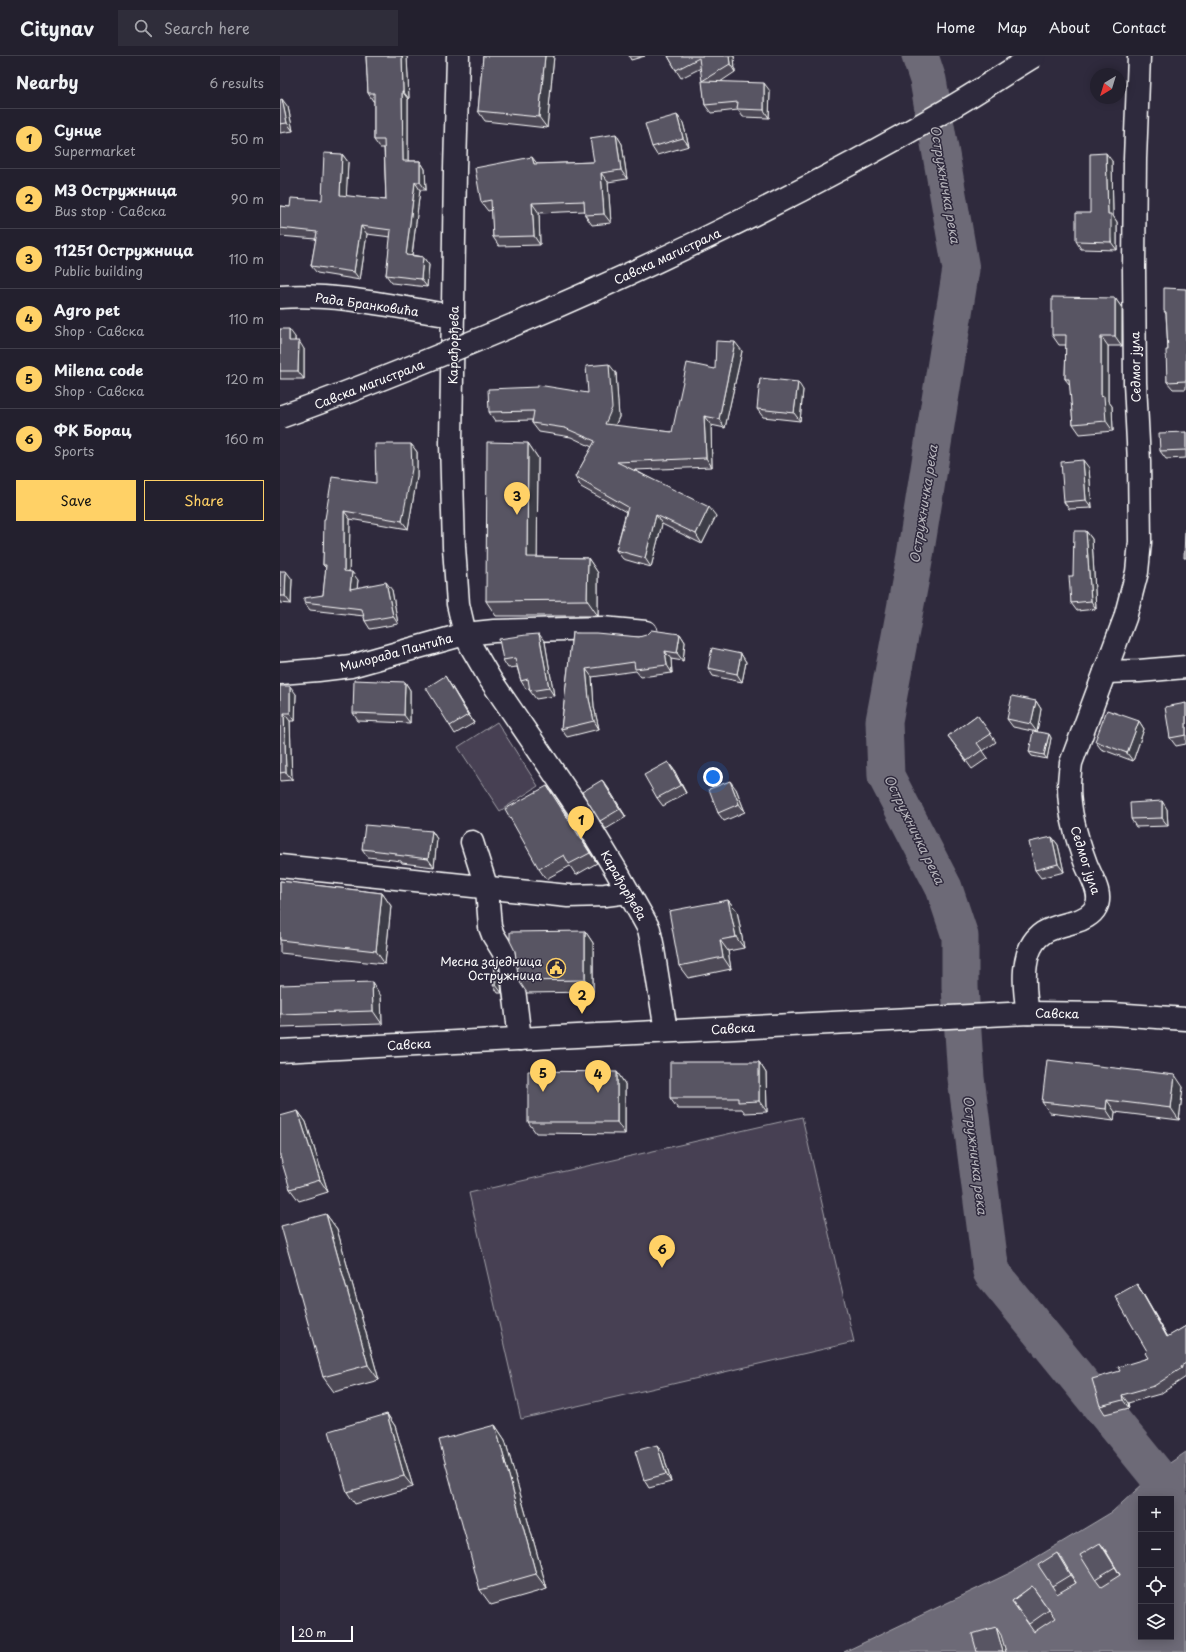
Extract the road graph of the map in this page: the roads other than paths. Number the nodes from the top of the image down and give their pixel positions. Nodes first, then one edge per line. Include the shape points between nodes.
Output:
1 (458, 56) edge
2 (1034, 56) edge
3 (1140, 56) edge
4 (280, 297) edge
5 (454, 316) junction
6 (280, 417) edge
7 (646, 632) dead end
8 (464, 634) junction
9 (1186, 667) edge
10 (1105, 672) junction
11 (280, 673) edge
12 (472, 842) dead end
13 (280, 866) edge
14 (488, 889) junction
15 (628, 892) junction
16 (1028, 1013) junction
17 (1186, 1019) edge
18 (666, 1031) junction
19 (520, 1039) junction
20 (280, 1051) edge

1 - 5 street, Карађорђева
2 - 6 street, Савска магистрала, bridge via 946,111 860,159 694,244 575,299 421,364
3 - 10 street, Седмог јула via 1135,159 1134,268 1140,542 1137,572 1127,611
4 - 5 street, Рада Бранковића via 333,297
5 - 8 street, Карађорђева via 451,443 454,539 457,598
7 - 8 street via 602,628
8 - 11 street, Милорада Пантића via 351,666
8 - 15 street, Карађорђева via 490,679 580,811
9 - 10 street
10 - 16 street, Седмог јула via 1071,763 1069,787 1078,842 1099,898 1096,908 1089,915 1052,928 1034,941 1024,975
12 - 14 street
13 - 14 street
14 - 15 street via 568,896
14 - 19 street via 490,927 511,964
15 - 18 street, Карађорђева via 651,936
16 - 17 street, Савска via 1112,1014
16 - 18 street, Савска
18 - 19 street, Савска
19 - 20 street, Савска

